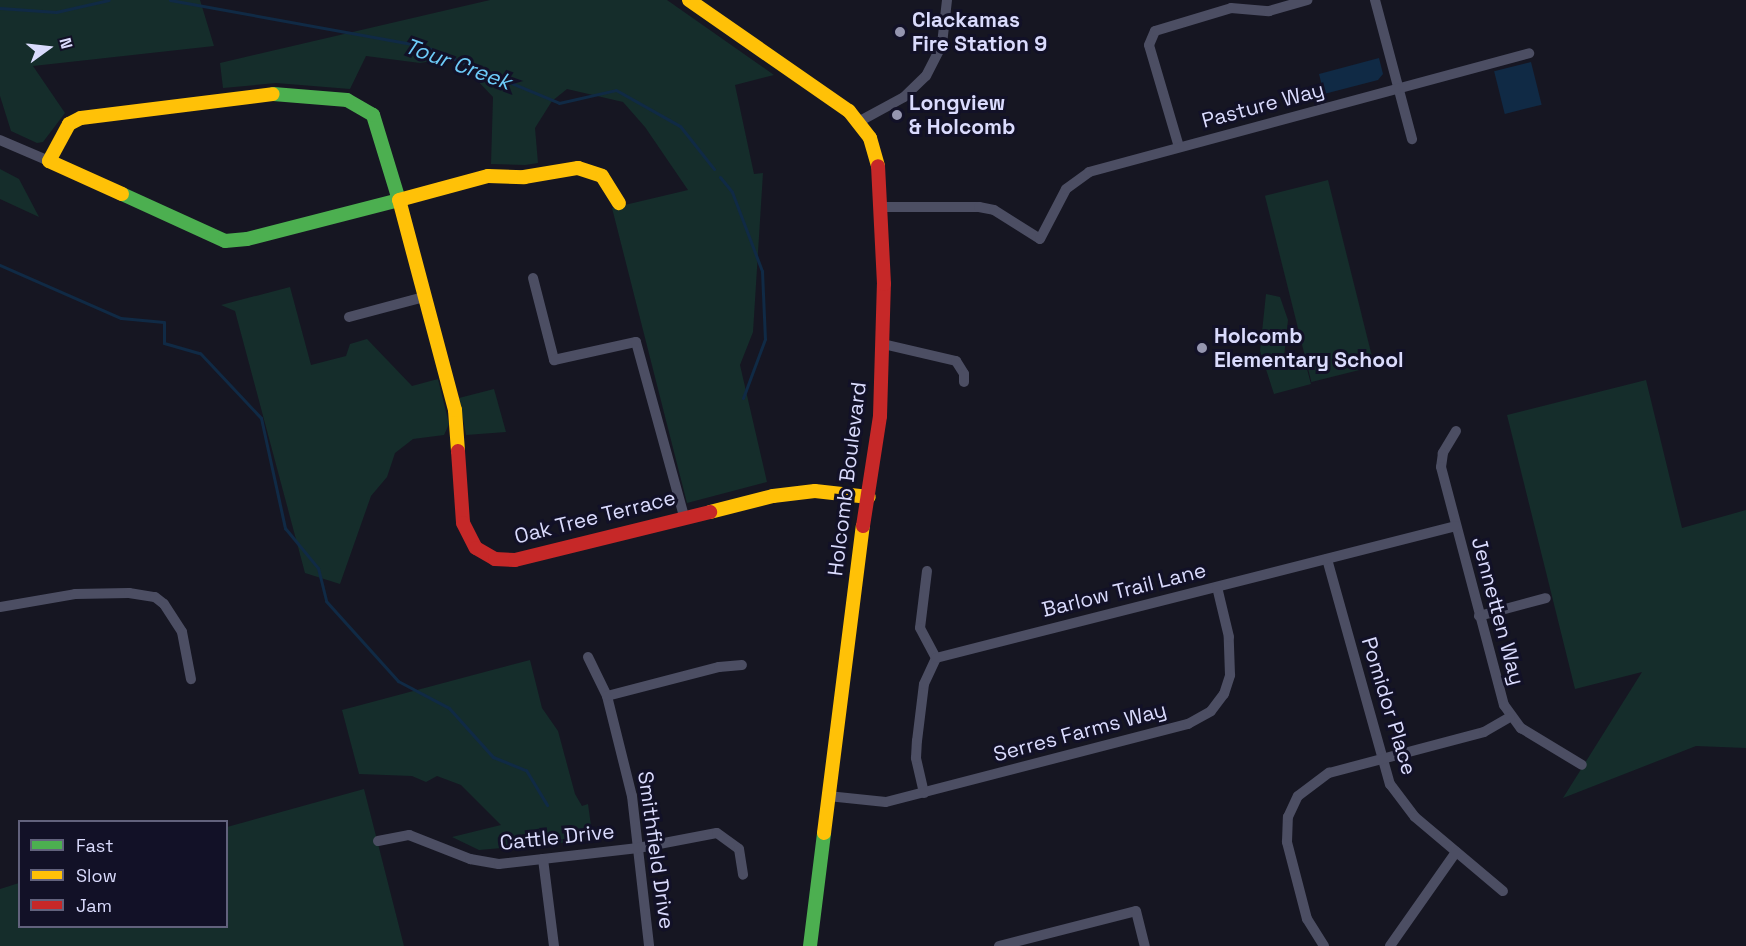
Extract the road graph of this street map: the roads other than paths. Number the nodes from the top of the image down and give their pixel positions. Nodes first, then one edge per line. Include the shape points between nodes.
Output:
1 (689, 0) edge
2 (947, 0) edge
3 (1307, 0) edge
4 (1375, 0) edge
5 (1529, 53) dead end
6 (1398, 88) junction
7 (860, 122) junction
8 (1412, 139) dead end
9 (0, 140) edge
10 (1179, 147) junction
11 (49, 161) junction
12 (399, 200) junction
13 (619, 203) dead end
14 (882, 207) junction
15 (533, 278) dead end
16 (424, 297) junction
17 (349, 317) dead end
18 (883, 344) junction
19 (964, 382) dead end
20 (1456, 431) dead end
21 (869, 498) junction
22 (684, 516) junction
23 (1456, 526) junction
24 (1327, 559) junction
25 (927, 571) dead end
26 (1216, 587) junction
27 (1546, 598) dead end
28 (0, 607) edge
29 (1479, 616) junction
30 (588, 657) dead end
31 (936, 658) junction
32 (742, 665) dead end
33 (191, 679) dead end
34 (607, 696) junction
35 (1510, 717) junction
36 (1381, 759) junction
37 (1582, 765) dead end
38 (924, 793) junction
39 (828, 796) junction
40 (378, 841) dead end
41 (638, 848) junction
42 (1456, 852) junction
43 (543, 859) junction
44 (743, 875) dead end
45 (1503, 891) dead end
46 (554, 946) edge
47 (649, 946) edge
48 (810, 946) edge
49 (999, 946) edge
50 (1145, 946) edge
51 (1324, 946) edge
52 (1390, 946) edge

1 - 7 street, Holcomb Boulevard
2 - 7 street via 942,44 926,76 896,102
3 - 10 street via 1269,11 1231,8 1155,31 1149,45
4 - 6 street
5 - 6 street, Pasture Way
6 - 8 street
6 - 10 street, Pasture Way
7 - 14 street, Holcomb Boulevard via 877,155
9 - 11 street
10 - 14 street, Pasture Way via 1076,179 1062,195 1040,239 1009,219 979,207
11 - 12 street via 225,241 247,239
11 - 12 street, Oak Tree Terrace via 69,124 98,114 273,94 347,100 359,104 380,128
12 - 13 street via 488,176 524,177 578,168 602,176
12 - 16 street, Oak Tree Terrace
14 - 18 street, Holcomb Boulevard
15 - 22 street via 554,360 636,342
16 - 17 street
16 - 22 street, Oak Tree Terrace via 458,427 463,523 476,549 495,559 515,560
18 - 19 street via 956,361
18 - 21 street, Holcomb Boulevard via 880,416
20 - 23 street, Jennetten Way via 1443,453 1441,467
21 - 22 street, Oak Tree Terrace via 796,492
21 - 39 street, Holcomb Boulevard
23 - 24 street, Barlow Trail Lane
23 - 29 street, Jennetten Way
24 - 26 street, Barlow Trail Lane
24 - 36 street, Pomidor Place
25 - 31 street via 920,628
26 - 31 street, Barlow Trail Lane
26 - 38 street, Serres Farms Way via 1232,656 1224,694 1211,711 1188,724
27 - 29 street
28 - 33 street via 75,594 129,593 155,597 182,632
29 - 35 street, Jennetten Way
30 - 34 street, Smithfield Drive
31 - 38 street via 924,684 917,741 916,758
32 - 34 street via 719,667
34 - 41 street, Smithfield Drive via 632,796
35 - 36 street via 1484,732
35 - 37 street, Jennetten Way via 1521,728
36 - 42 street, Pomidor Place via 1401,802
36 - 51 street via 1317,779 1298,796 1288,817 1287,842 1304,907 1312,930
38 - 39 street, Serres Farms Way via 886,802
39 - 48 street, Holcomb Boulevard
40 - 43 street, Cattle Drive via 409,835 488,864
41 - 43 street, Cattle Drive
41 - 44 street, Cattle Drive via 717,834 739,849
41 - 47 street, Smithfield Drive
42 - 45 street, Pomidor Place
42 - 52 street
43 - 46 street
49 - 50 street via 1136,911

